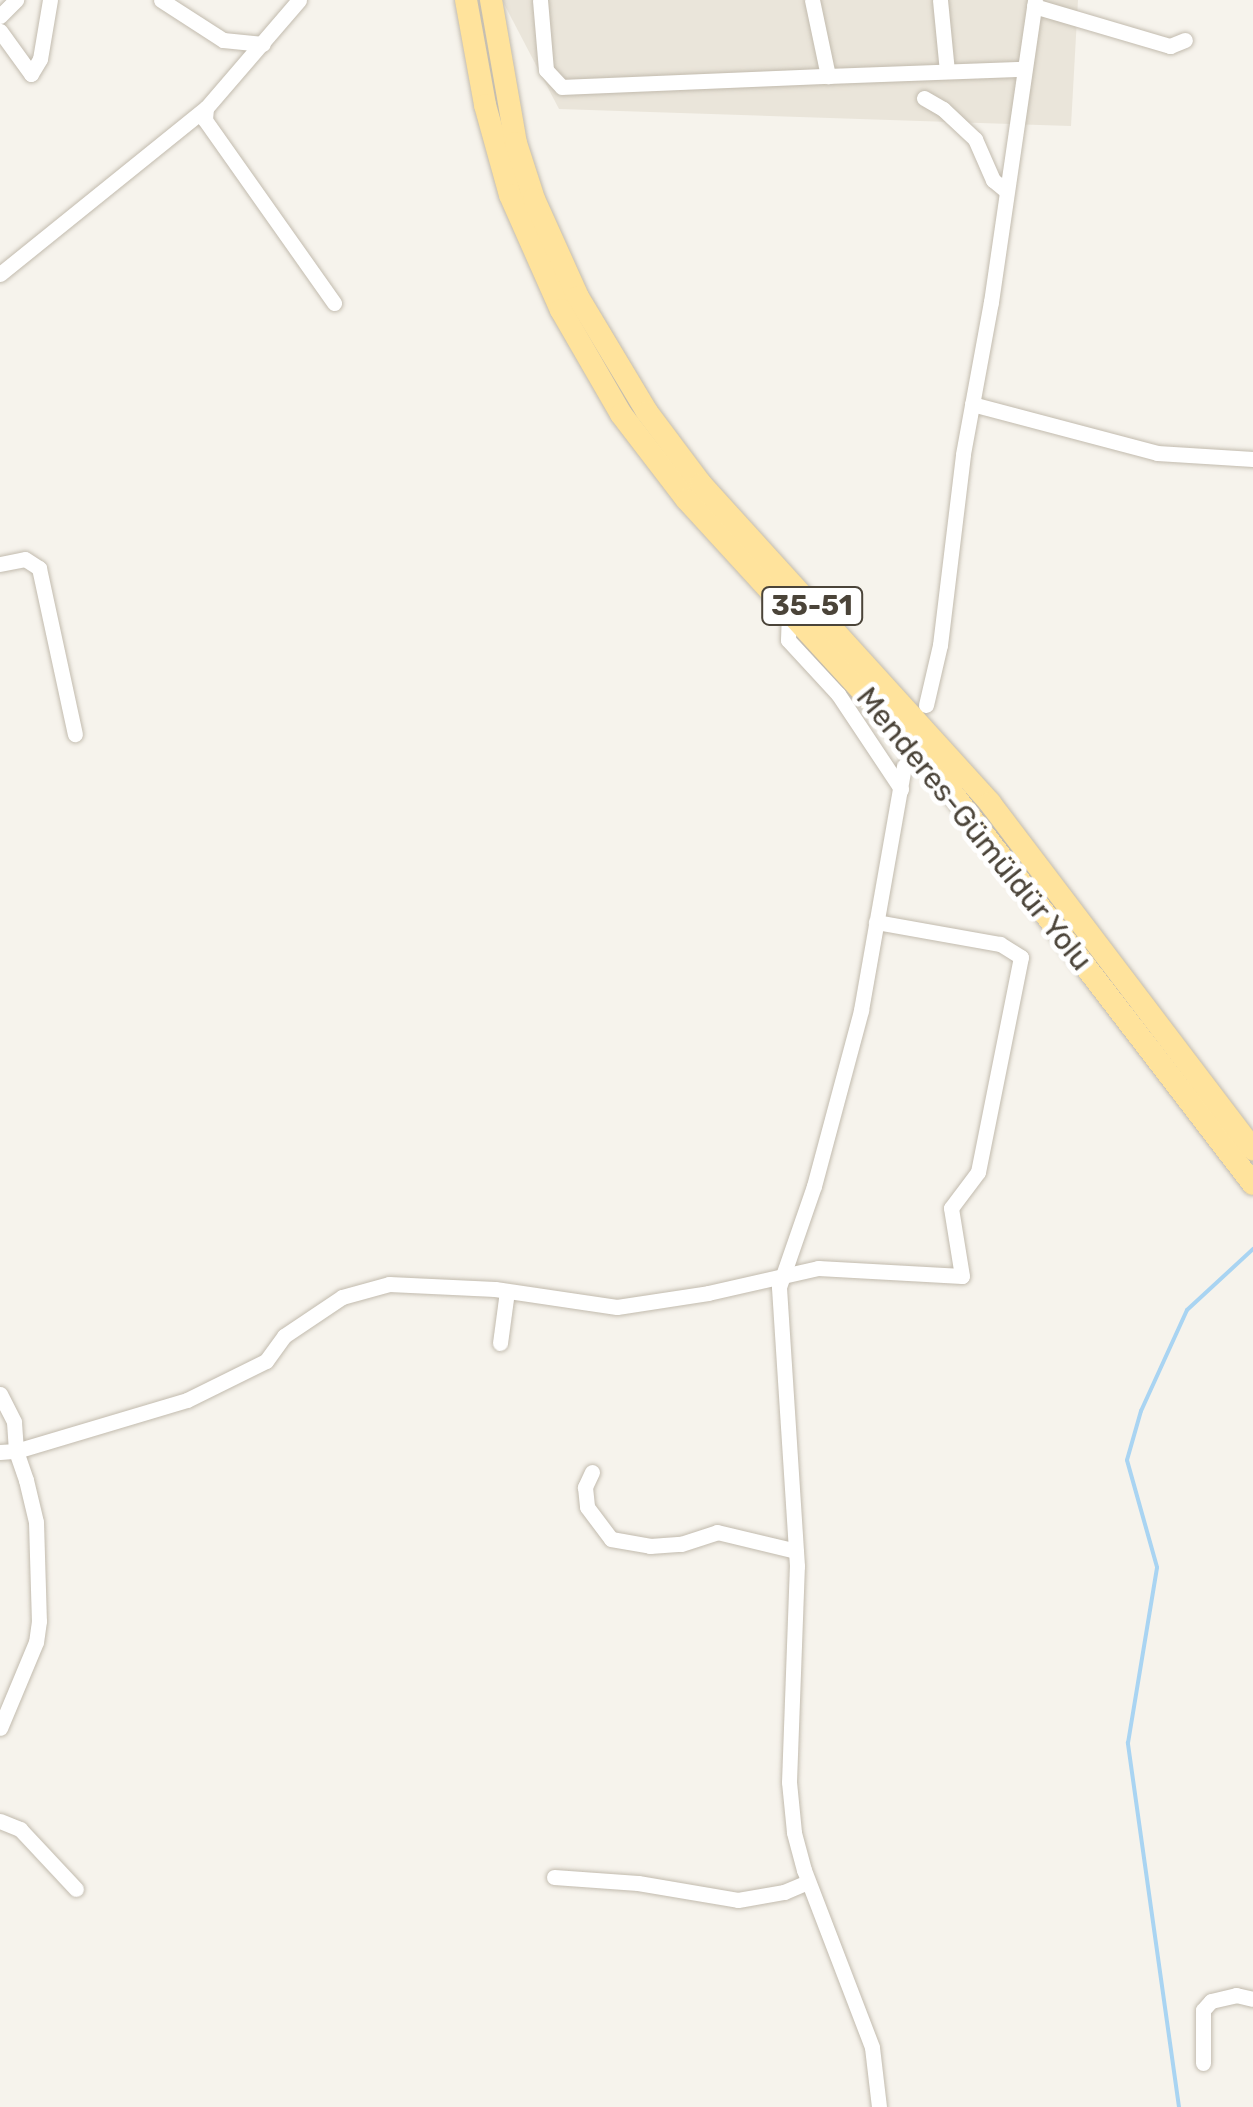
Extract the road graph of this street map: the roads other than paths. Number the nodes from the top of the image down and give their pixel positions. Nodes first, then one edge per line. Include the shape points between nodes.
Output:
1 (16, 0) edge
2 (50, 0) edge
3 (161, 0) edge
4 (299, 0) edge
5 (466, 0) edge
6 (491, 0) edge
7 (540, 0) edge
8 (812, 0) edge
9 (940, 0) edge
10 (1034, 3) edge
11 (0, 16) edge
12 (0, 31) edge
13 (1185, 40) dead end
14 (263, 44) junction
15 (1022, 69) junction
16 (946, 71) junction
17 (828, 76) junction
18 (924, 98) dead end
19 (206, 108) junction
20 (1004, 189) junction
21 (0, 274) edge
22 (334, 304) dead end
23 (972, 404) junction
24 (1253, 459) edge
25 (0, 564) edge
26 (789, 612) junction
27 (926, 705) dead end
28 (76, 734) dead end
29 (904, 766) dead end
30 (901, 789) junction
31 (876, 922) junction
32 (1253, 1149) edge
33 (1253, 1184) edge
34 (782, 1273) junction
35 (507, 1290) junction
36 (500, 1343) dead end
37 (0, 1394) edge
38 (8, 1451) edge
39 (592, 1472) dead end
40 (796, 1551) junction
41 (0, 1728) edge
42 (0, 1821) edge
43 (554, 1877) dead end
44 (808, 1882) junction
45 (76, 1889) dead end
46 (1253, 1999) edge
47 (1203, 2063) dead end
48 (879, 2107) edge

1 - 11 street
2 - 12 street via 32,74
3 - 14 street via 223,40
4 - 14 street
5 - 26 main road, Menderes-Gümüldür Yolu / 35-51 via 510,195 561,310 621,414 687,500
6 - 32 main road, Menderes-Gümüldür Yolu / 35-51 via 516,143 534,199 578,297 646,412 701,484 990,803
7 - 17 street via 546,70 562,86
8 - 17 street
9 - 16 street
10 - 13 street via 1170,46
10 - 15 street
14 - 19 street
15 - 16 street
15 - 20 street
16 - 17 street
18 - 20 street via 974,139
19 - 21 street
19 - 22 street via 215,141
20 - 23 street
23 - 24 street via 1158,453
23 - 27 street
25 - 28 street via 25,558 39,568
26 - 30 street via 788,640 838,694
26 - 33 main road, Menderes-Gümüldür Yolu / 35-51 via 932,767
29 - 30 street
30 - 31 street
31 - 34 street via 862,1010 830,1130
31 - 34 street via 1000,944 1022,957 978,1172 951,1208 962,1276 818,1268
34 - 35 street via 616,1307
34 - 40 street
35 - 36 street
35 - 38 street via 388,1284 342,1297 284,1336 266,1361 228,1382 188,1400
37 - 38 street via 14,1422
38 - 41 street via 36,1522 39,1621
39 - 40 street via 587,1508 611,1540 681,1544 717,1532
40 - 44 street via 789,1782
42 - 45 street via 20,1829
43 - 44 street via 738,1900
44 - 48 street via 872,2048
46 - 47 street via 1236,1994 1203,2010

